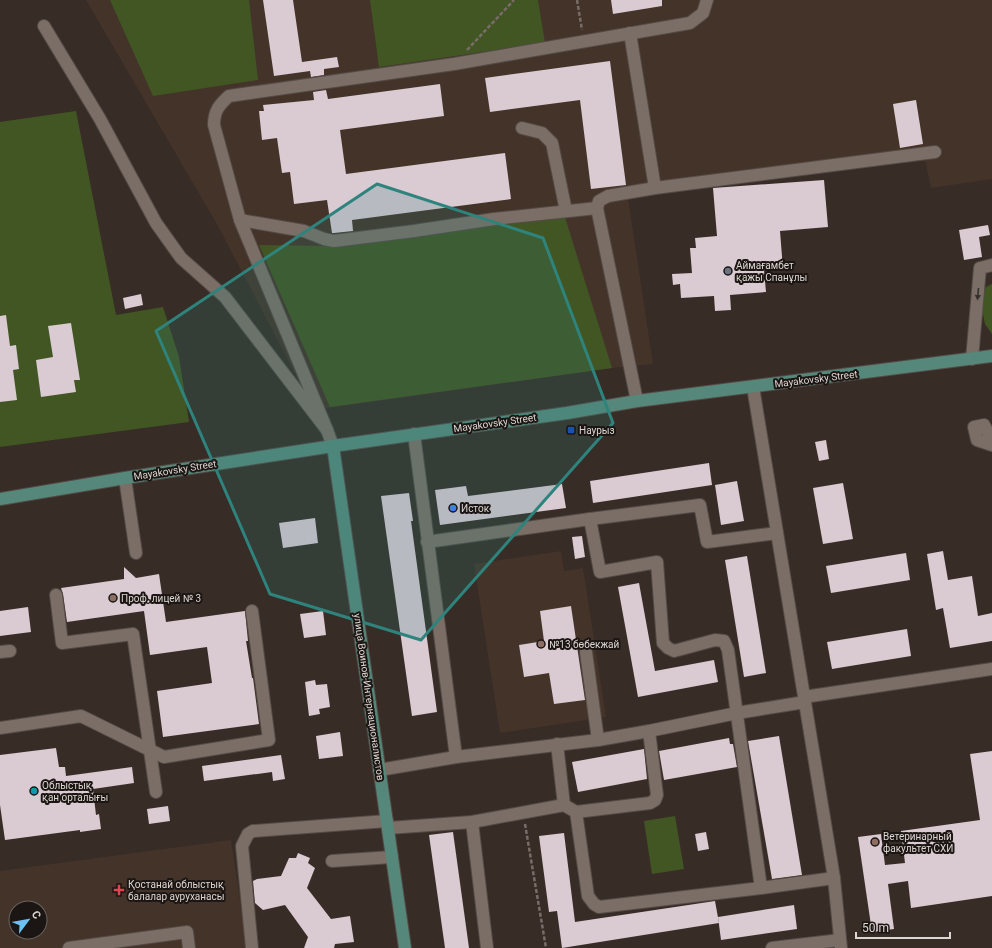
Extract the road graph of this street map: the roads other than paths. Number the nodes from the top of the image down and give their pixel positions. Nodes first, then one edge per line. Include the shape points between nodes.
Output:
1 (707, 0) edge
2 (44, 26) dead end
3 (630, 33) junction
4 (522, 128) dead end
5 (935, 152) dead end
6 (655, 188) junction
7 (597, 208) junction
8 (566, 211) junction
9 (240, 220) junction
10 (992, 265) edge
11 (992, 356) edge
12 (972, 359) junction
13 (753, 387) junction
14 (638, 401) junction
15 (327, 430) junction
16 (414, 434) junction
17 (992, 440) edge
18 (992, 444) edge
19 (333, 446) junction
20 (125, 478) junction
21 (0, 499) edge
22 (590, 519) junction
23 (777, 533) junction
24 (428, 542) junction
25 (136, 553) dead end
26 (56, 595) dead end
27 (252, 611) dead end
28 (586, 652) dead end
29 (992, 669) edge
30 (805, 700) junction
31 (737, 713) junction
32 (0, 728) edge
33 (649, 731) junction
34 (598, 740) junction
35 (557, 744) junction
36 (150, 750) junction
37 (456, 757) junction
38 (380, 770) junction
39 (156, 792) dead end
40 (564, 805) junction
41 (576, 812) junction
42 (472, 822) junction
43 (388, 825) junction
44 (392, 857) junction
45 (332, 861) dead end
46 (834, 878) junction
47 (761, 888) junction
48 (840, 944) edge
49 (69, 948) edge
50 (189, 948) edge
51 (252, 948) edge
52 (405, 948) edge
53 (487, 948) edge
54 (772, 948) edge

1 - 3 street via 703,14 690,23
2 - 15 street via 100,119 156,223 181,258 225,297
3 - 6 street
3 - 9 street via 454,64 229,96 218,106 214,125
4 - 8 street via 542,133 552,143
5 - 6 street
6 - 7 street via 608,196 599,201
7 - 8 street
7 - 14 street
8 - 9 street via 334,241 304,231
9 - 15 street
10 -> 12 street via 980,268
11 - 12 main road, Mayakovsky Street
12 - 13 main road, Mayakovsky Street
13 - 14 main road, Mayakovsky Street
13 - 23 street
14 - 16 main road, Mayakovsky Street
15 - 19 street
16 - 19 main road, Mayakovsky Street
16 - 24 street
17 - 18 street via 984,425 974,427 977,440
19 - 20 main road, Mayakovsky Street
19 - 38 main road, улица Воинов-Интернационалистов
20 - 21 main road, Mayakovsky Street
20 - 25 street
22 - 23 street via 700,505 707,542
22 - 24 street
22 - 31 street via 600,572 657,562 663,643 668,648 674,651 715,640 724,641 728,650
23 - 30 street
24 - 37 street
26 - 36 street via 62,643 133,634
27 - 36 street via 269,740 164,757
28 - 34 street
29 - 30 street
30 - 31 street
30 - 46 street
31 - 33 street
31 - 47 street
32 - 36 street via 81,716
33 - 34 street
33 - 41 street via 657,795 655,800 650,803
34 - 35 street
35 - 37 street
35 - 40 street
36 - 39 street
37 - 38 street
38 - 43 main road, улица Воинов-Интернационалистов
40 - 41 street
40 - 42 street
41 - 47 street via 588,896 599,907
42 - 43 street
42 - 53 street
43 - 44 main road, улица Воинов-Интернационалистов
43 - 51 street via 254,831 248,834 242,846
44 - 45 street
44 - 52 main road, улица Воинов-Интернационалистов
46 - 47 street
46 - 48 street
48 - 54 street
49 - 50 street via 187,932

